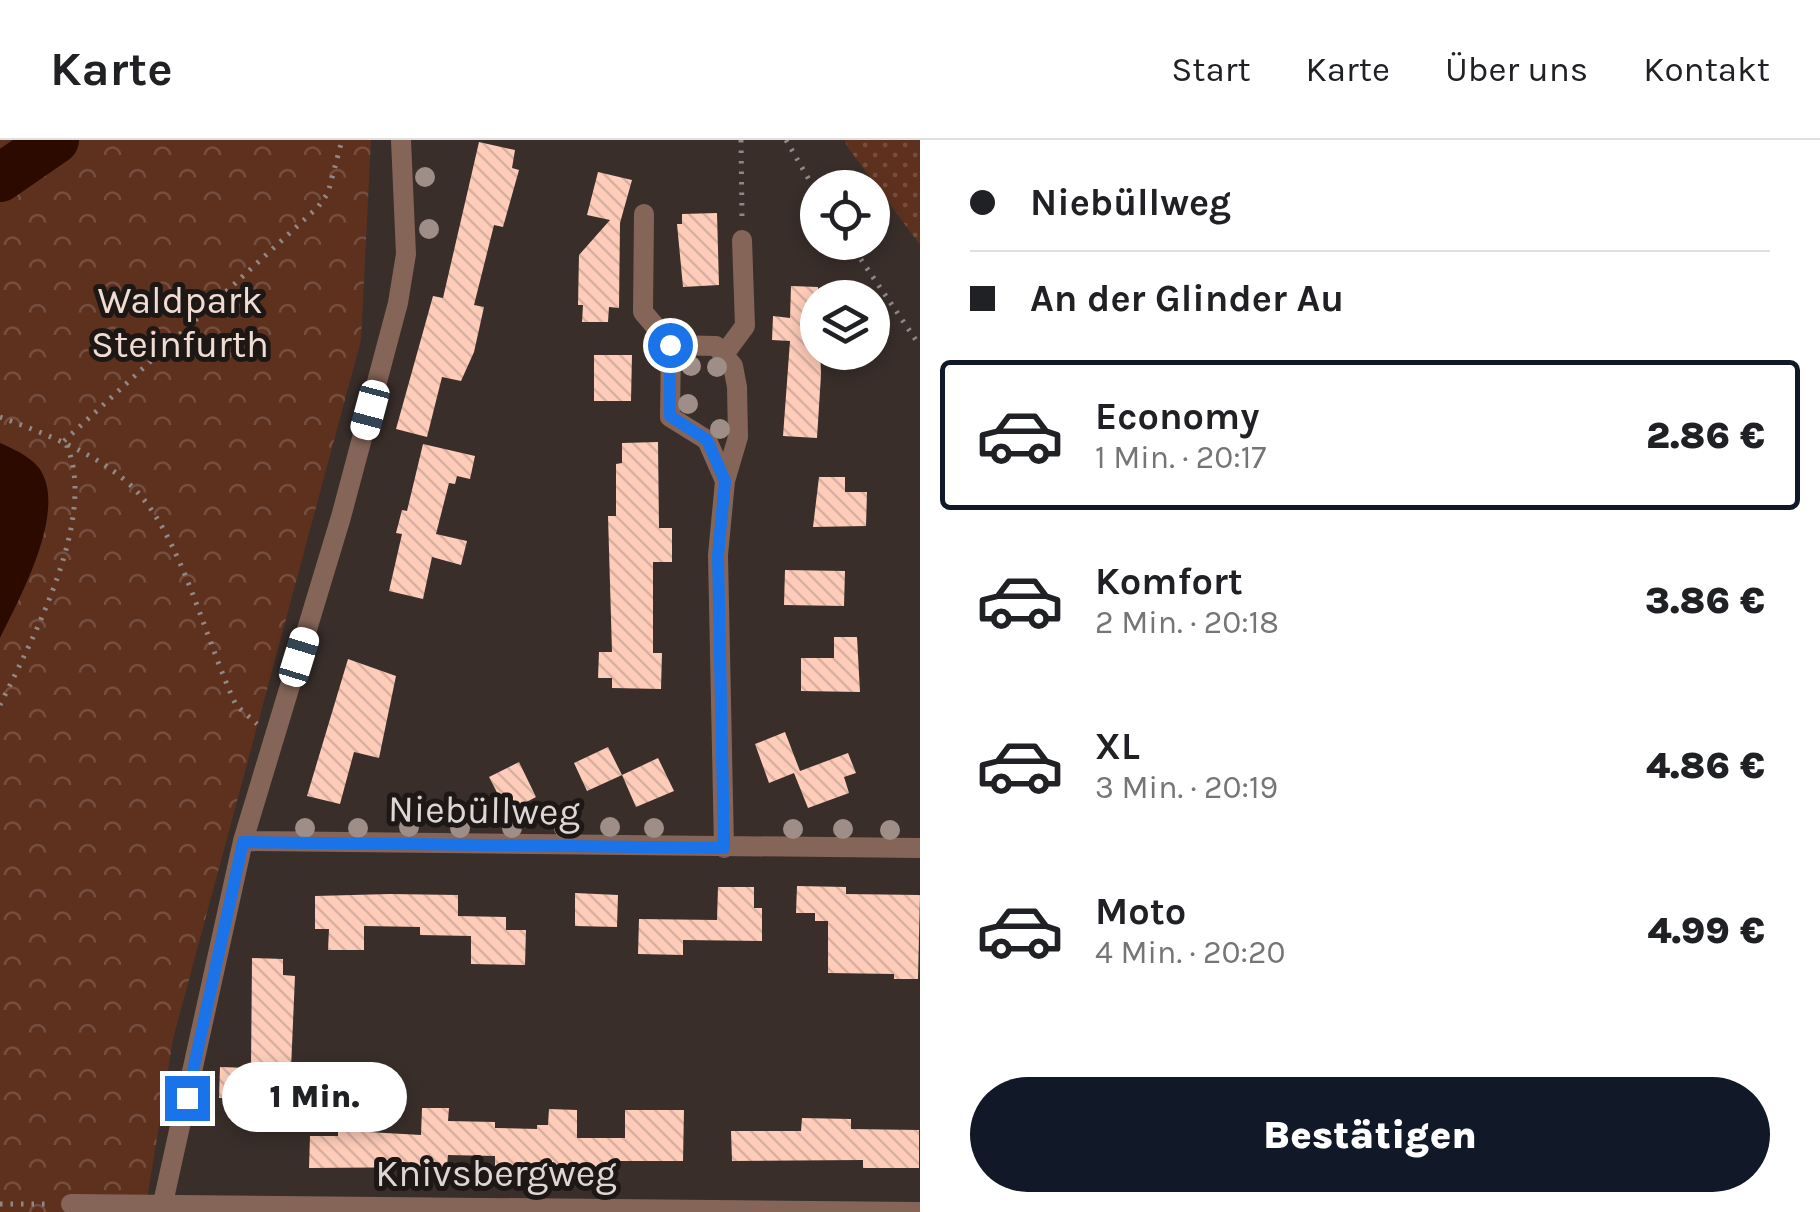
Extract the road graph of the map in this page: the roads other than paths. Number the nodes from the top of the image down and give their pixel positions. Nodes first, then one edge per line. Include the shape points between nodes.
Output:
1 (401, 140) edge
2 (644, 214) dead end
3 (742, 240) road end
4 (670, 345) junction
5 (725, 353) junction
6 (725, 481) junction
7 (243, 842) junction
8 (724, 848) junction
9 (920, 848) edge
10 (71, 1204) road end
11 (162, 1210) edge
12 (378, 1210) edge
13 (757, 1211) edge
14 (920, 1212) edge

1 - 7 street via 406,254 398,303
2 - 4 street via 642,312
3 - 5 street via 744,326
4 - 5 street via 716,346
4 - 6 street via 670,416 707,440
5 - 6 street via 734,366 738,437
6 - 8 street via 718,555
7 - 8 street, Niebüllweg
7 - 11 street
8 - 9 street, Niebüllweg
10 - 11 street, Knivsbergweg
11 - 12 street, Knivsbergweg
12 - 13 street, Knivsbergweg
13 - 14 street, Knivsbergweg

